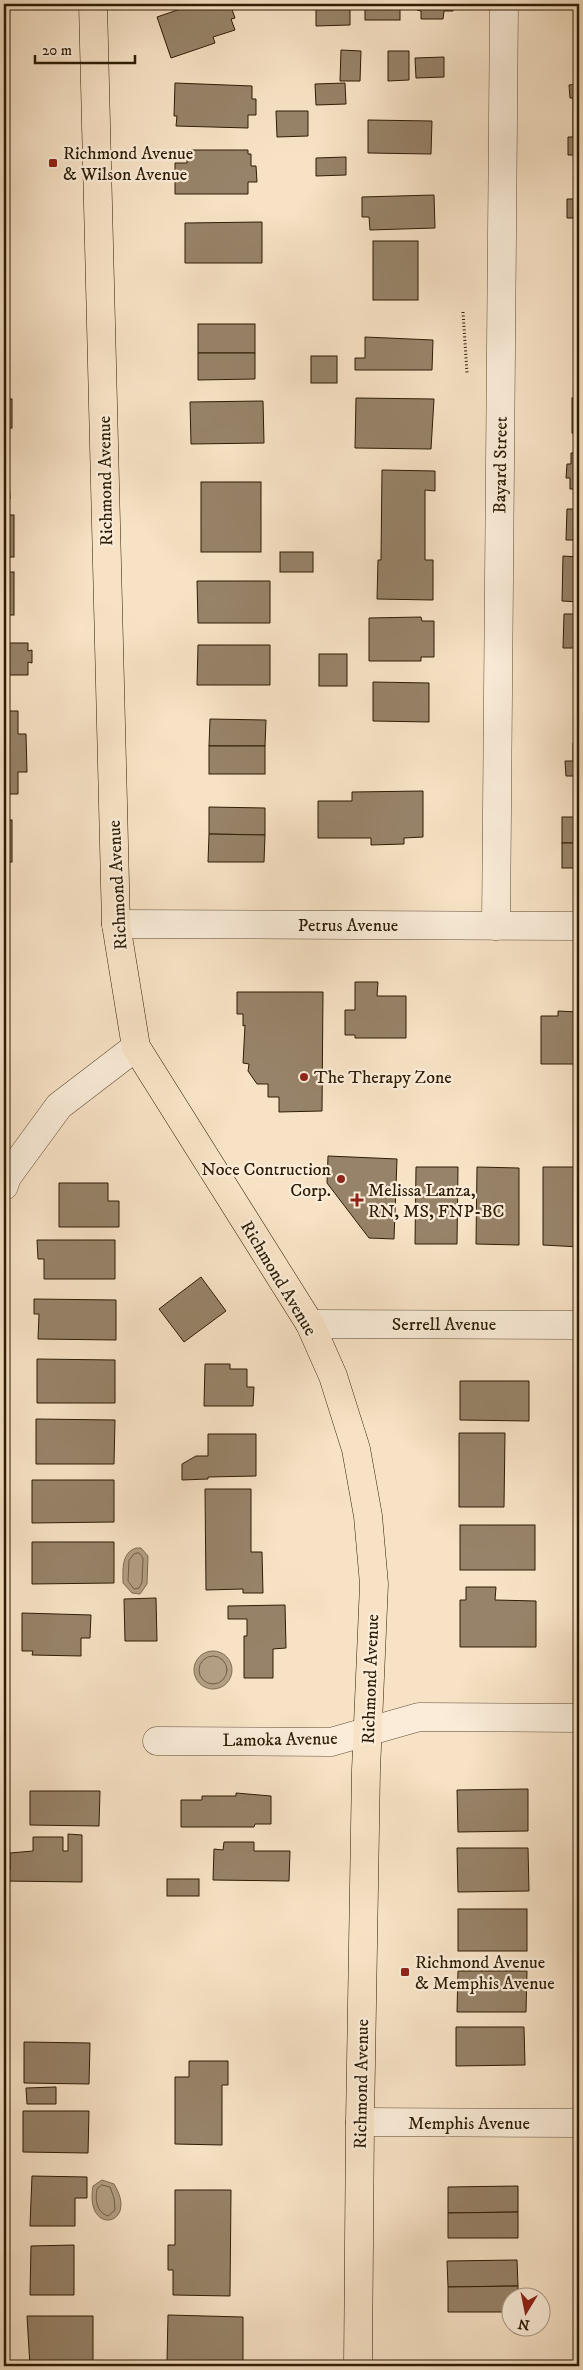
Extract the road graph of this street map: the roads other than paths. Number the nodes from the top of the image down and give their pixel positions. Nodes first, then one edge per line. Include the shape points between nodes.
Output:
1 (93, 4) edge
2 (504, 4) edge
3 (116, 924) junction
4 (496, 926) junction
5 (579, 926) edge
6 (136, 1047) junction
7 (4, 1186) edge
8 (310, 1324) junction
9 (579, 1325) edge
10 (579, 1718) edge
11 (367, 1732) junction
12 (157, 1740) dead end
13 (360, 2122) junction
14 (579, 2124) edge
15 (358, 2366) edge

1 - 3 main road, Richmond Avenue
2 - 4 street, Bayard Street
3 - 4 street, Petrus Avenue
3 - 6 main road, Richmond Avenue
4 - 5 street, Petrus Avenue
6 - 7 street via 59,1106
6 - 8 main road, Richmond Avenue
8 - 9 street, Serrell Avenue
8 - 11 main road, Richmond Avenue via 333,1376 356,1449 368,1516 374,1584
10 - 11 street, Lamoka Avenue via 419,1717
11 - 12 street, Lamoka Avenue via 331,1742
11 - 13 main road, Richmond Avenue
13 - 14 street, Memphis Avenue
13 - 15 main road, Richmond Avenue

